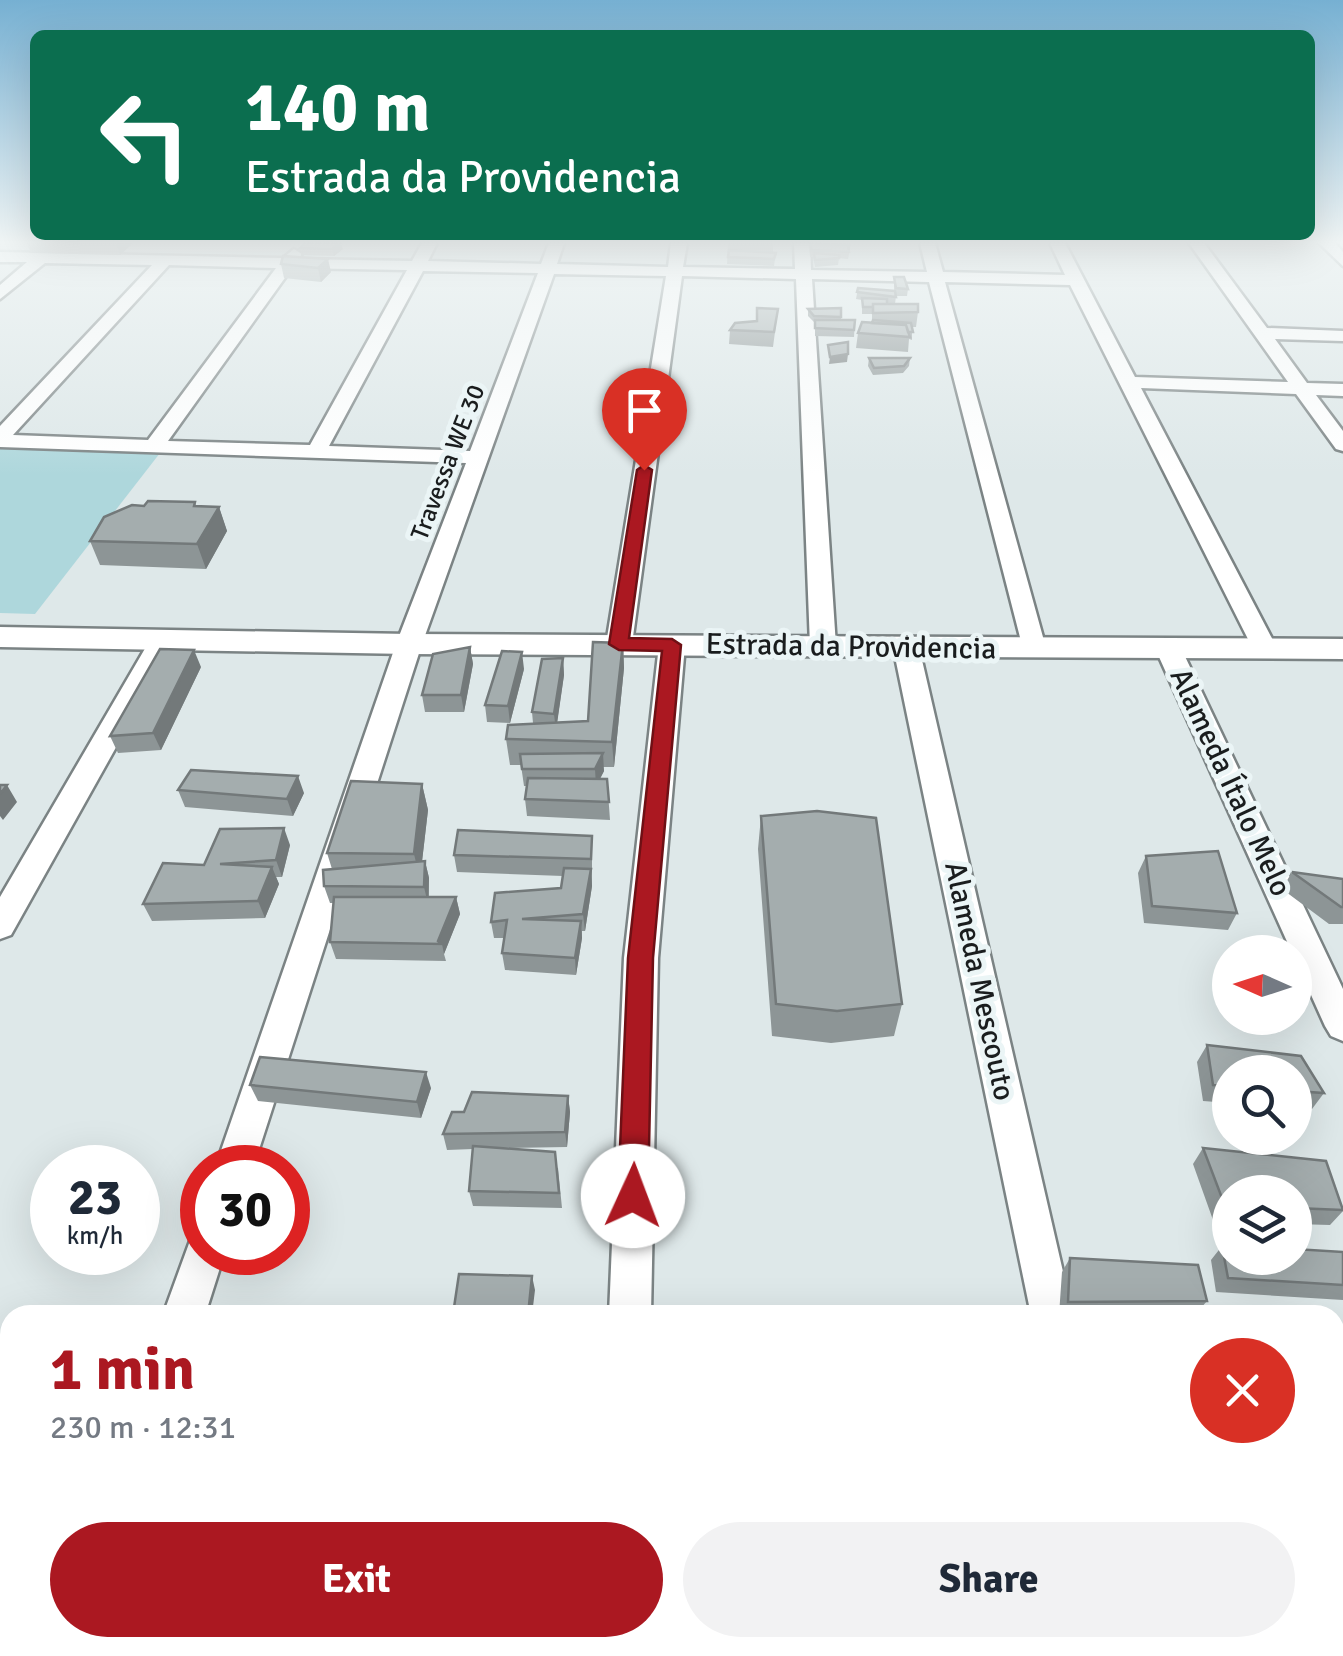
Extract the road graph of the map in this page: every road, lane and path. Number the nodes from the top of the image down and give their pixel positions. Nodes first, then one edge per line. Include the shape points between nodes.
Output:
1 (110, 320) edge
2 (246, 320) edge
3 (388, 320) edge
4 (529, 320) edge
5 (669, 320) edge
6 (808, 320) edge
7 (947, 320) edge
8 (1096, 320) edge
9 (1253, 320) edge
10 (1263, 334) junction
11 (1343, 336) edge
12 (1128, 382) junction
13 (1304, 390) junction
14 (1343, 390) edge
15 (0, 440) edge
16 (1343, 445) edge
17 (154, 446) junction
18 (316, 452) junction
19 (478, 457) junction
20 (0, 636) edge
21 (162, 640) junction
22 (408, 644) junction
23 (619, 644) junction
24 (672, 645) junction
25 (823, 646) junction
26 (906, 647) junction
27 (1033, 648) junction
28 (1168, 648) junction
29 (1264, 648) junction
30 (1343, 649) edge
31 (0, 926) edge
32 (1343, 1026) edge
33 (242, 1145) edge
34 (197, 1275) edge
35 (187, 1305) edge
36 (630, 1305) edge
37 (1050, 1305) edge

1 - 15 street
2 - 17 street
3 - 18 street
4 - 19 street, Travessa WE 30
5 - 23 street
6 - 25 street
7 - 27 street
8 - 12 street
9 - 10 street
10 - 11 street
10 - 13 street
12 - 13 street
12 - 29 street
13 - 14 street
13 - 16 street
15 - 17 street
17 - 18 street
18 - 19 street
19 - 22 street, Travessa WE 30
20 - 21 main road, Estrada da Providencia
21 - 22 main road, Estrada da Providencia
21 - 31 street
22 - 23 main road, Estrada da Providencia
22 - 33 street, Travessa WE 30
23 - 24 main road, Estrada da Providencia
24 - 25 main road, Estrada da Providencia
24 - 36 street via 640,958
25 - 26 main road, Estrada da Providencia
26 - 27 main road, Estrada da Providencia
26 - 37 street, Alameda Mescouto
27 - 28 main road, Estrada da Providencia
28 - 29 main road, Estrada da Providencia
28 - 32 street, Alameda Ítalo Melo
29 - 30 main road, Estrada da Providencia
34 - 35 street

